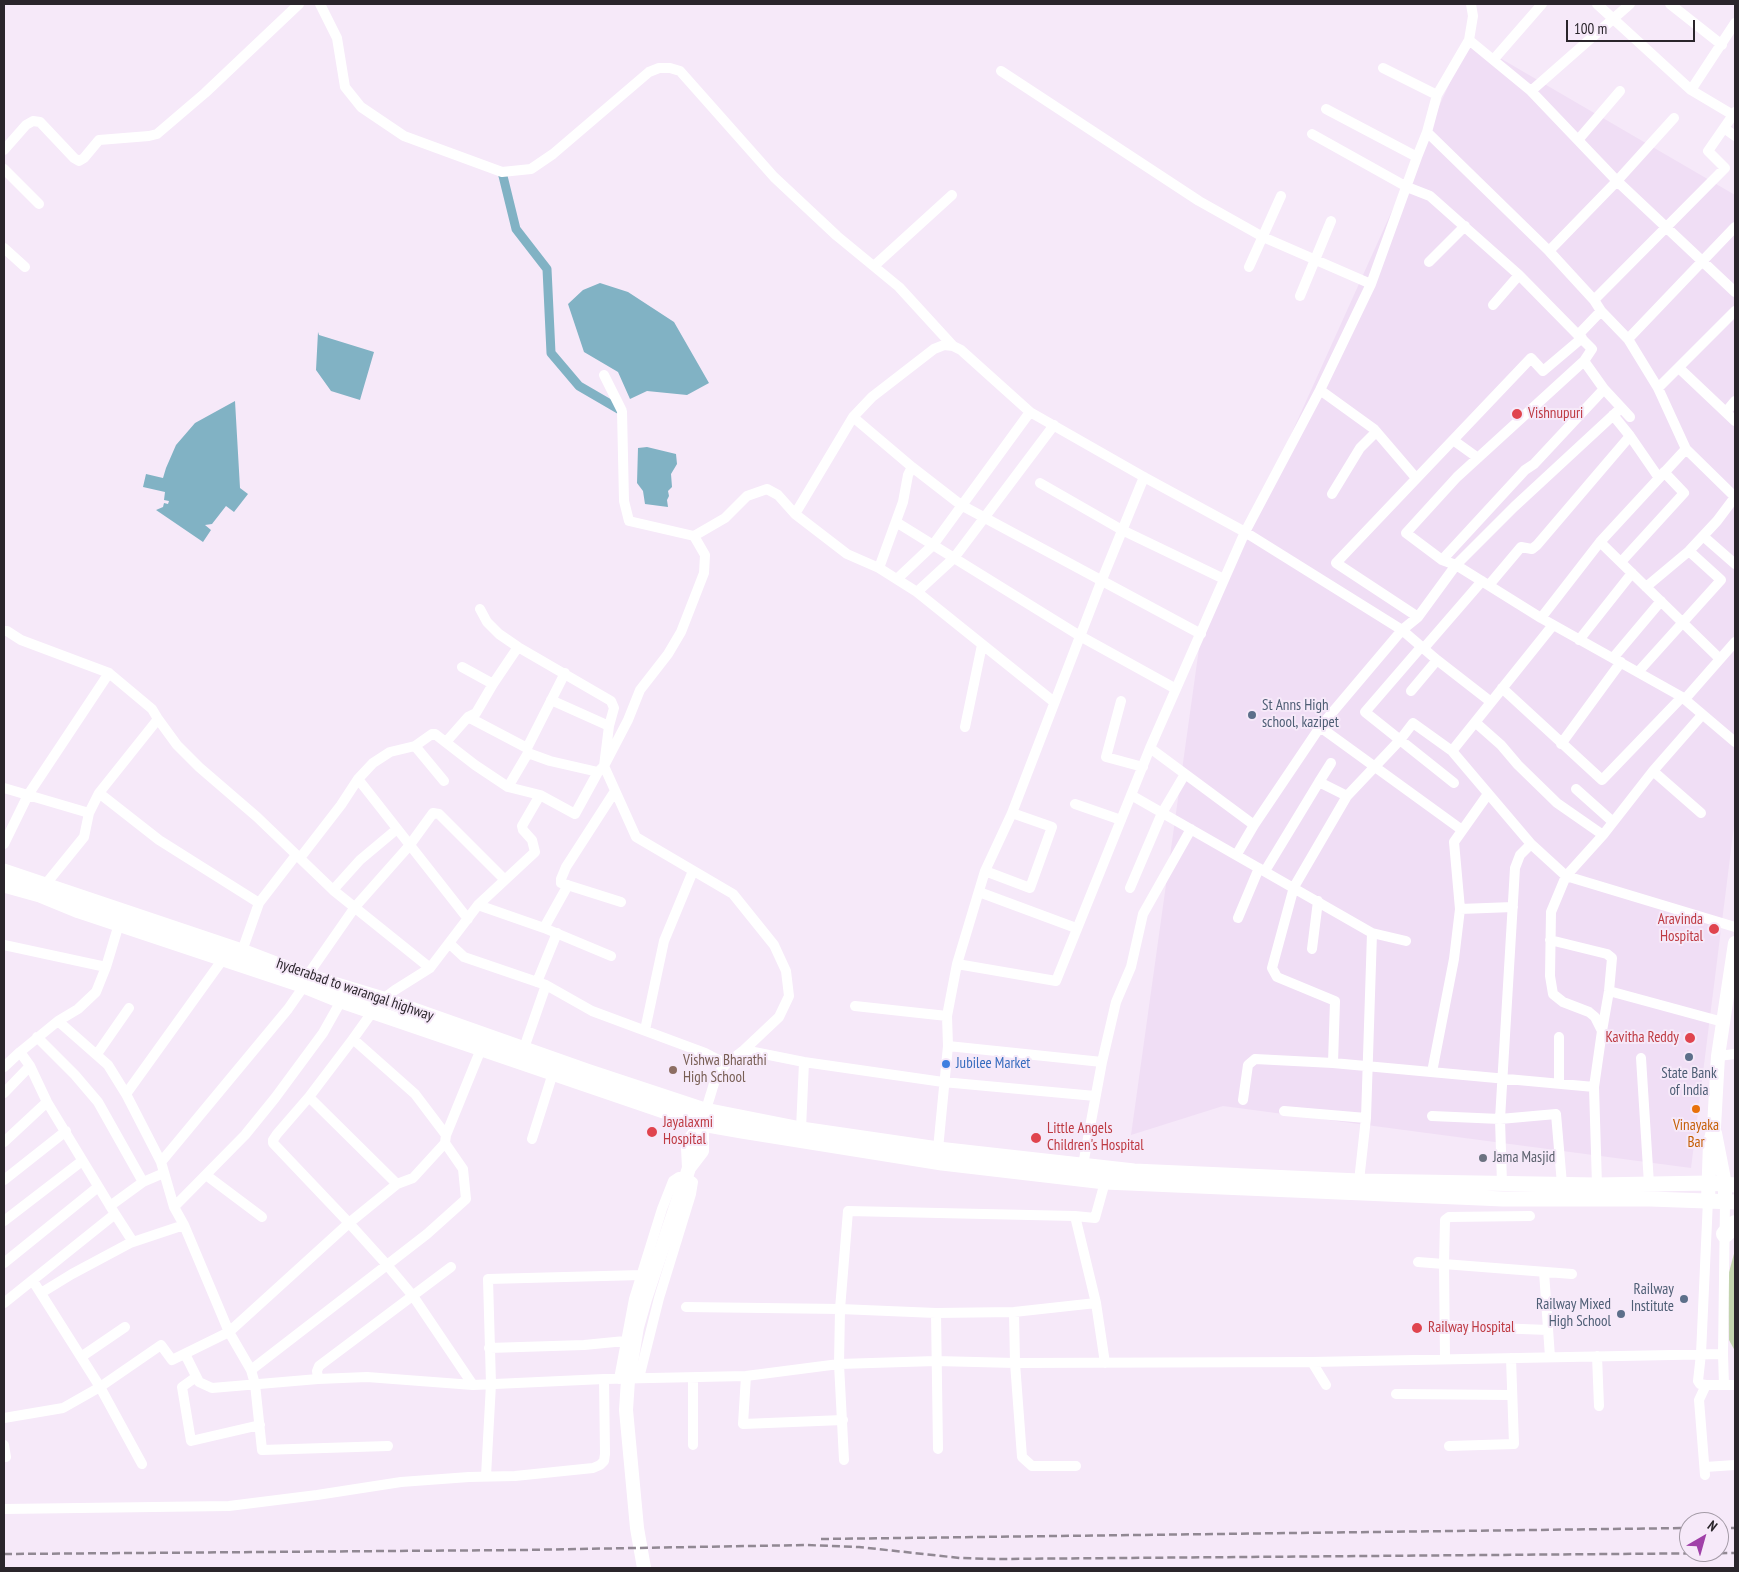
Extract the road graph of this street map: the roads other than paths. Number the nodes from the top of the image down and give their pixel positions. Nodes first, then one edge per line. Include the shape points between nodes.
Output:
1 (299, 4) edge
2 (320, 4) edge
3 (1471, 4) edge
4 (1542, 4) edge
5 (1597, 4) edge
6 (1630, 4) edge
7 (1670, 4) edge
8 (1612, 18) junction
9 (1735, 23) edge
10 (1469, 40) junction
11 (1722, 45) junction
12 (1494, 59) junction
13 (1383, 68) dead end
14 (1002, 70) dead end
15 (1691, 90) junction
16 (1531, 91) junction
17 (1620, 91) dead end
18 (1437, 95) junction
19 (1326, 109) dead end
20 (1734, 113) edge
21 (1674, 118) dead end
22 (1724, 128) junction
23 (1427, 132) junction
24 (1312, 134) dead end
25 (1735, 136) edge
26 (1578, 140) junction
27 (4, 150) edge
28 (1416, 157) junction
29 (4, 170) edge
30 (1618, 180) junction
31 (1407, 187) junction
32 (952, 194) dead end
33 (1282, 196) dead end
34 (39, 204) dead end
35 (1330, 221) dead end
36 (1464, 226) junction
37 (1666, 226) junction
38 (1735, 227) edge
39 (1263, 237) junction
40 (4, 250) edge
41 (1549, 251) junction
42 (1314, 260) junction
43 (1703, 261) junction
44 (1429, 262) dead end
45 (874, 266) junction
46 (25, 267) dead end
47 (1249, 267) dead end
48 (1519, 275) junction
49 (1372, 284) junction
50 (1735, 292) edge
51 (1300, 296) dead end
52 (1594, 300) junction
53 (1493, 305) dead end
54 (1601, 311) junction
55 (1735, 311) edge
56 (1580, 337) junction
57 (1628, 339) junction
58 (954, 346) junction
59 (1584, 361) junction
60 (1679, 368) junction
61 (604, 375) dead end
62 (1658, 388) junction
63 (1604, 389) junction
64 (1320, 390) junction
65 (1735, 400) edge
66 (1621, 408) junction
67 (1030, 412) junction
68 (1726, 412) junction
69 (1613, 415) junction
70 (853, 417) junction
71 (1630, 417) dead end
72 (1735, 421) edge
73 (1054, 425) junction
74 (1376, 432) junction
75 (1630, 436) junction
76 (1453, 440) junction
77 (1686, 449) junction
78 (1478, 458) junction
79 (912, 467) junction
80 (1661, 475) junction
81 (1144, 477) junction
82 (1416, 478) junction
83 (1040, 482) dead end
84 (1332, 494) dead end
85 (1735, 497) edge
86 (961, 505) junction
87 (795, 514) junction
88 (984, 518) junction
89 (896, 522) junction
90 (1122, 530) junction
91 (1245, 532) junction
92 (694, 536) junction
93 (1703, 536) junction
94 (1600, 542) junction
95 (933, 545) junction
96 (1689, 551) junction
97 (954, 558) junction
98 (1442, 560) junction
99 (1621, 562) junction
100 (1735, 564) edge
101 (1456, 565) junction
102 (879, 568) junction
103 (1632, 573) junction
104 (897, 579) junction
105 (1224, 580) junction
106 (1101, 582) junction
107 (1485, 583) junction
108 (1646, 587) junction
109 (917, 592) junction
110 (1661, 602) junction
111 (480, 609) dead end
112 (1418, 617) junction
113 (1541, 618) junction
114 (1683, 622) junction
115 (1553, 625) junction
116 (1402, 630) junction
117 (5, 634) edge
118 (1201, 634) junction
119 (1080, 636) junction
120 (1579, 640) junction
121 (1735, 642) edge
122 (982, 645) junction
123 (518, 647) junction
124 (1423, 647) junction
125 (1720, 659) junction
126 (1437, 660) junction
127 (1617, 660) junction
128 (462, 667) dead end
129 (1639, 671) junction
130 (109, 673) junction
131 (565, 673) junction
132 (493, 684) junction
133 (1502, 688) junction
134 (1176, 689) junction
135 (1411, 691) dead end
136 (1684, 698) junction
137 (551, 700) junction
138 (1121, 701) dead end
139 (1054, 702) junction
140 (1491, 702) junction
141 (1702, 715) junction
142 (468, 717) junction
143 (158, 718) junction
144 (1476, 722) junction
145 (609, 726) junction
146 (966, 727) dead end
147 (1320, 727) junction
148 (1400, 740) junction
149 (446, 742) junction
150 (1735, 742) edge
151 (1561, 744) junction
152 (415, 746) junction
153 (1150, 748) junction
154 (528, 750) junction
155 (1452, 751) junction
156 (1331, 762) dead end
157 (1374, 766) junction
158 (1142, 767) junction
159 (601, 769) junction
160 (1653, 771) junction
161 (1185, 774) junction
162 (358, 779) junction
163 (444, 781) dead end
164 (1319, 782) junction
165 (1454, 783) dead end
166 (508, 787) junction
167 (4, 788) edge
168 (1576, 789) dead end
169 (615, 791) junction
170 (99, 793) junction
171 (1488, 794) junction
172 (28, 795) junction
173 (540, 795) junction
174 (1131, 795) junction
175 (1347, 796) junction
176 (1075, 804) dead end
177 (90, 813) junction
178 (1162, 813) junction
179 (1701, 813) dead end
180 (1012, 814) junction
181 (1121, 820) junction
182 (1613, 822) junction
183 (1254, 825) junction
184 (397, 829) junction
185 (1191, 829) junction
186 (1462, 830) junction
187 (1603, 835) junction
188 (4, 844) edge
189 (1532, 844) junction
190 (409, 846) junction
191 (1237, 854) junction
192 (298, 856) junction
193 (1262, 869) junction
194 (4, 871) edge
195 (693, 871) junction
196 (985, 872) junction
197 (1566, 876) junction
198 (504, 879) junction
199 (4, 885) edge
200 (45, 885) junction
201 (568, 885) junction
202 (1294, 887) junction
203 (1130, 888) dead end
204 (334, 890) junction
205 (979, 892) junction
206 (1318, 901) junction
207 (621, 902) dead end
208 (259, 903) junction
209 (478, 905) junction
210 (355, 907) junction
211 (1513, 908) junction
212 (1460, 909) junction
213 (1238, 918) dead end
214 (468, 919) junction
215 (120, 924) junction
216 (1735, 927) edge
217 (544, 928) junction
218 (1076, 928) junction
219 (557, 933) junction
220 (1372, 933) junction
221 (1550, 940) junction
222 (1406, 941) dead end
223 (1735, 942) edge
224 (450, 944) junction
225 (4, 946) edge
226 (1312, 949) dead end
227 (242, 951) junction
228 (611, 956) dead end
229 (223, 959) junction
230 (957, 964) junction
231 (106, 967) junction
232 (430, 968) junction
233 (306, 981) junction
234 (542, 983) junction
235 (1609, 991) junction
236 (383, 999) junction
237 (341, 1001) junction
238 (855, 1006) dead end
239 (129, 1008) dead end
240 (373, 1012) junction
241 (947, 1016) junction
242 (58, 1021) junction
243 (1723, 1022) junction
244 (645, 1030) junction
245 (1602, 1031) junction
246 (1559, 1037) dead end
247 (37, 1038) junction
248 (353, 1040) junction
249 (948, 1046) junction
250 (481, 1048) junction
251 (524, 1048) junction
252 (744, 1050) junction
253 (20, 1052) junction
254 (97, 1054) junction
255 (1735, 1054) edge
256 (1718, 1056) junction
257 (1641, 1058) dead end
258 (804, 1062) junction
259 (1102, 1062) junction
260 (1333, 1063) junction
261 (726, 1064) junction
262 (30, 1066) junction
263 (4, 1067) edge
264 (1368, 1067) junction
265 (1432, 1072) junction
266 (553, 1073) junction
267 (1503, 1079) junction
268 (944, 1082) junction
269 (1559, 1084) junction
270 (1594, 1087) junction
271 (4, 1093) edge
272 (126, 1094) junction
273 (1095, 1096) junction
274 (309, 1097) junction
275 (1243, 1100) dead end
276 (47, 1102) junction
277 (1284, 1111) dead end
278 (1432, 1116) dead end
279 (704, 1117) junction
280 (1366, 1118) junction
281 (1500, 1119) junction
282 (1714, 1127) junction
283 (801, 1129) junction
284 (66, 1131) junction
285 (445, 1139) junction
286 (532, 1139) dead end
287 (4, 1142) edge
288 (938, 1149) junction
289 (82, 1161) junction
290 (161, 1162) junction
291 (1083, 1165) junction
292 (164, 1173) junction
293 (206, 1175) junction
294 (686, 1176) junction
295 (4, 1180) edge
296 (1359, 1181) junction
297 (143, 1182) junction
298 (1105, 1182) junction
299 (1708, 1183) junction
300 (397, 1184) junction
301 (1502, 1184) junction
302 (1562, 1184) junction
303 (1649, 1184) junction
304 (1597, 1185) junction
305 (1730, 1185) edge
306 (98, 1187) junction
307 (1708, 1200) junction
308 (1730, 1202) edge
309 (174, 1207) junction
310 (112, 1210) junction
311 (1076, 1216) junction
312 (1530, 1216) dead end
313 (262, 1217) dead end
314 (4, 1221) edge
315 (349, 1223) junction
316 (184, 1225) junction
317 (1730, 1229) edge
318 (133, 1242) junction
319 (4, 1262) edge
320 (1418, 1262) dead end
321 (1444, 1264) junction
322 (387, 1265) junction
323 (451, 1267) dead end
324 (1544, 1272) junction
325 (1572, 1274) dead end
326 (642, 1275) junction
327 (32, 1281) junction
328 (41, 1293) junction
329 (413, 1296) junction
330 (4, 1303) edge
331 (1096, 1303) junction
332 (686, 1307) dead end
333 (840, 1309) junction
334 (1014, 1312) junction
335 (936, 1313) junction
336 (1445, 1326) junction
337 (125, 1327) dead end
338 (1548, 1330) junction
339 (229, 1332) junction
340 (625, 1342) junction
341 (489, 1348) junction
342 (184, 1354) junction
343 (1701, 1354) junction
344 (1722, 1354) junction
345 (1597, 1356) junction
346 (81, 1357) junction
347 (1550, 1357) junction
348 (1511, 1358) junction
349 (1445, 1359) junction
350 (936, 1362) junction
351 (1312, 1362) junction
352 (1015, 1363) junction
353 (1105, 1363) junction
354 (839, 1364) junction
355 (251, 1370) junction
356 (746, 1376) junction
357 (196, 1377) junction
358 (639, 1378) junction
359 (693, 1378) junction
360 (318, 1379) junction
361 (604, 1379) junction
362 (619, 1379) junction
363 (256, 1384) junction
364 (491, 1384) junction
365 (473, 1385) junction
366 (1326, 1385) dead end
367 (1706, 1385) junction
368 (1724, 1385) junction
369 (1735, 1385) edge
370 (100, 1387) junction
371 (1396, 1394) dead end
372 (1512, 1395) junction
373 (1599, 1406) dead end
374 (4, 1418) edge
375 (843, 1420) junction
376 (260, 1425) junction
377 (4, 1445) edge
378 (693, 1445) dead end
379 (388, 1446) dead end
380 (1449, 1446) dead end
381 (938, 1449) dead end
382 (6, 1456) dead end
383 (844, 1460) dead end
384 (142, 1464) dead end
385 (1735, 1465) edge
386 (1076, 1466) dead end
387 (486, 1476) junction
388 (4, 1509) edge
389 (644, 1568) edge

1 - 27 street via 205,93 156,134 99,140 79,161 40,122 32,121
2 - 45 street via 337,38 345,87 361,107 404,136 502,172 531,169 649,72 659,68 680,71 774,177 836,236
3 - 10 street via 1473,16
4 - 12 street
5 - 8 street
6 - 8 street
7 - 11 street
8 - 15 street
8 - 16 street
9 - 11 street
10 - 12 street
10 - 18 street
11 - 15 street
12 - 16 street
13 - 18 street
14 - 39 street via 1199,201
15 - 20 street
16 - 26 street
17 - 26 street
18 - 23 street
19 - 28 street
20 - 22 street
21 - 30 street
22 - 25 street
22 - 37 street via 1708,152 1725,168
23 - 28 street
23 - 41 street
24 - 31 street
26 - 30 street
28 - 31 street
29 - 34 street
30 - 37 street
30 - 41 street
31 - 36 street via 1430,196
31 - 49 street
32 - 45 street
33 - 39 street
35 - 42 street
36 - 44 street
36 - 48 street
37 - 43 street
37 - 52 street
38 - 43 street
39 - 42 street
39 - 47 street
40 - 46 street
41 - 52 street
42 - 49 street
42 - 51 street
43 - 50 street
43 - 57 street
45 - 58 street via 899,287
48 - 53 street
48 - 56 street
49 - 64 street
52 - 54 street
54 - 56 street
54 - 57 street
55 - 60 street
56 - 59 street via 1592,349
56 - 76 street via 1543,372 1531,358
57 - 62 street
58 - 67 street
58 - 70 street via 934,349 872,397
59 - 63 street
59 - 78 street
60 - 62 street
60 - 68 street
61 - 92 street via 622,411 624,501 628,521
62 - 77 street
63 - 66 street
63 - 98 street
64 - 74 street via 1363,419
64 - 91 street
65 - 68 street
66 - 69 street
66 - 71 street
67 - 73 street
67 - 86 street
68 - 72 street
69 - 75 street
69 - 101 street
70 - 79 street
70 - 87 street
73 - 81 street
73 - 88 street
74 - 82 street
74 - 84 street via 1360,448
75 - 80 street
75 - 107 street via 1537,545 1532,549 1521,548
76 - 78 street
76 - 82 street
77 - 80 street
77 - 85 street
78 - 98 street via 1406,533
79 - 86 street
79 - 89 street
80 - 94 street
80 - 99 street via 1684,493
81 - 90 street
81 - 91 street
82 - 112 street via 1336,563
83 - 90 street
85 - 93 street
86 - 88 street
86 - 95 street
87 - 92 street via 778,495 767,489 747,496 725,518
87 - 102 street via 847,554
88 - 97 street
88 - 106 street
89 - 95 street
89 - 102 street
90 - 105 street
90 - 106 street
91 - 105 street
91 - 116 street
92 - 159 street via 705,555 704,573 680,632 668,654 640,690 628,720
93 - 96 street
93 - 100 street
94 - 99 street
94 - 113 street
95 - 97 street
95 - 104 street
96 - 108 street
96 - 114 street via 1721,580
97 - 109 street
97 - 119 street
98 - 101 street
99 - 103 street
101 - 107 street
101 - 112 street
102 - 104 street
103 - 108 street
103 - 120 street
104 - 109 street
105 - 118 street
106 - 118 street
106 - 119 street
107 - 113 street
107 - 124 street
108 - 110 street
109 - 122 street
110 - 114 street
110 - 127 street
111 - 123 street via 487,622
112 - 116 street
113 - 115 street
114 - 125 street
114 - 129 street
115 - 120 street
115 - 133 street
116 - 124 street
116 - 147 street
117 - 130 street
118 - 134 street
119 - 134 street
119 - 139 street
120 - 127 street
121 - 125 street
122 - 139 street
122 - 146 street
123 - 131 street
123 - 132 street
124 - 126 street
124 - 148 street via 1365,712
125 - 136 street
126 - 135 street
126 - 140 street
127 - 129 street
127 - 151 street
128 - 132 street
129 - 136 street
130 - 143 street via 152,709
130 - 172 street
131 - 137 street
131 - 145 street via 611,701 614,708
132 - 142 street via 476,714
133 - 140 street
133 - 151 street
134 - 153 street
136 - 141 street
136 - 151 street via 1602,780
137 - 145 street
137 - 154 street
138 - 158 street via 1106,757
139 - 180 street
140 - 144 street
141 - 150 street
141 - 160 street
142 - 149 street
142 - 154 street
143 - 170 street
143 - 192 street via 194,762
144 - 155 street
144 - 187 street via 1557,803
145 - 159 street
147 - 157 street
147 - 183 street
148 - 155 street via 1413,723
148 - 157 street
148 - 165 street
149 - 152 street via 432,734
149 - 166 street
152 - 162 street via 390,752
152 - 163 street
153 - 158 street
153 - 161 street
154 - 159 street via 550,761
154 - 166 street
155 - 171 street
156 - 164 street
157 - 175 street
157 - 186 street
158 - 174 street
159 - 169 street
159 - 173 street via 575,814
160 - 179 street
160 - 182 street
161 - 178 street
161 - 183 street
162 - 184 street
162 - 192 street via 341,805
164 - 175 street
164 - 193 street
166 - 173 street
167 - 172 street
168 - 182 street
169 - 195 street via 636,837
169 - 201 street via 564,871 561,884
170 - 177 street
170 - 208 street via 159,840
171 - 186 street
171 - 189 street
172 - 177 street
172 - 188 street
173 - 198 street via 522,826 536,852
174 - 178 street
174 - 181 street
175 - 202 street
176 - 181 street
177 - 200 street via 84,837
178 - 185 street
178 - 203 street
180 - 196 street
180 - 196 street via 1052,826 1030,888
181 - 218 street
182 - 187 street
183 - 191 street
184 - 190 street
184 - 204 street via 360,860
185 - 191 street
185 - 259 street via 1143,914 1131,967 1116,1002
186 - 212 street via 1454,842
187 - 197 street
189 - 197 street
189 - 211 street via 1520,855 1515,868
190 - 198 street via 431,815 439,814
190 - 210 street
190 - 214 street
191 - 193 street
192 - 204 street
192 - 208 street
193 - 202 street
193 - 213 street
194 - 200 main road, hyderabad to warangal highway
195 - 244 street via 664,941
195 - 252 street via 733,894 774,945 786,971 790,996 779,1017
196 - 205 street
197 - 216 street
197 - 221 street via 1551,912
198 - 209 street
199 - 215 main road
200 - 227 main road, hyderabad to warangal highway
201 - 207 street
201 - 217 street
202 - 206 street
202 - 260 street via 1272,968 1277,976 1335,1002
204 - 210 street
205 - 218 street
205 - 230 street
206 - 220 street
206 - 226 street
208 - 227 street
209 - 214 street
209 - 217 street
210 - 232 street
210 - 233 street
211 - 212 street
211 - 267 street
212 - 265 street via 1454,959
214 - 224 street
215 - 229 main road
215 - 231 street
217 - 219 street
218 - 230 street via 1056,981
219 - 228 street
219 - 234 street
220 - 222 street
220 - 264 street
221 - 235 street via 1611,956
221 - 245 street via 1553,994 1563,1002 1589,1012
223 - 243 street
224 - 232 street
224 - 234 street via 464,957
225 - 231 street
227 - 233 main road, hyderabad to warangal highway
229 - 233 main road
229 - 272 street
230 - 241 street
231 - 242 street via 96,992 78,1009
232 - 236 street
233 - 236 main road, hyderabad to warangal highway
233 - 237 main road
233 - 290 street via 288,1009
234 - 244 street via 592,1011
234 - 251 street
235 - 243 street
235 - 245 street
236 - 251 main road, hyderabad to warangal highway
237 - 240 main road
237 - 293 street via 290,1079
238 - 241 street
239 - 254 street
240 - 248 street
240 - 250 main road
241 - 249 street
242 - 247 street
242 - 254 street
243 - 256 street
244 - 261 street
245 - 270 street
246 - 269 street
247 - 253 street
247 - 297 street via 98,1102
248 - 274 street
248 - 285 street via 415,1094
249 - 259 street
249 - 268 street
250 - 266 main road
250 - 285 street
251 - 279 main road, hyderabad to warangal highway
252 - 258 street
252 - 261 street
253 - 262 street
253 - 263 street
254 - 272 street
255 - 256 street
256 - 282 street
257 - 303 street
258 - 268 street
258 - 283 street
259 - 273 street
260 - 264 street
260 - 275 street via 1252,1060 1248,1065
261 - 279 street via 716,1077
262 - 271 street
262 - 276 street
264 - 265 street
264 - 280 street
265 - 267 street
266 - 279 main road
266 - 286 street
267 - 269 street
267 - 281 street
268 - 273 street
268 - 288 street
269 - 270 street
270 - 304 street
272 - 290 street
273 - 291 street
274 - 300 street
274 - 315 street via 273,1143
276 - 284 street
276 - 287 street
277 - 280 street
278 - 281 street
279 - 283 main road
279 - 294 street via 702,1151
279 - 298 main road via 942,1162
280 - 296 street
281 - 301 street
281 - 302 street via 1556,1114
282 - 299 street
282 - 305 street
283 - 288 main road
284 - 289 street
284 - 295 street
285 - 300 street via 414,1178
285 - 322 street via 463,1169 466,1199
288 - 291 main road
289 - 306 street
289 - 314 street
290 - 292 street
291 - 296 main road via 1134,1171
292 - 297 street
292 - 309 street
293 - 309 street
293 - 313 street
294 - 326 street via 673,1181
294 - 358 street via 692,1182 691,1194 659,1298
294 - 389 street via 637,1327 628,1380 626,1410
296 - 301 main road
297 - 310 street
298 - 307 main road via 1503,1199
298 - 311 street via 1095,1218
299 - 303 main road
299 - 305 main road
299 - 307 street
300 - 315 street
301 - 302 main road
302 - 304 main road
303 - 304 main road
305 - 308 street
306 - 310 street
306 - 319 street
307 - 308 main road
307 - 343 street
308 - 317 street
309 - 316 street
310 - 318 street
310 - 327 street
311 - 331 street
311 - 333 street via 848,1211
312 - 321 street via 1446,1218
315 - 322 street
315 - 339 street
316 - 318 street
316 - 339 street
317 - 344 street
318 - 328 street
320 - 321 street
321 - 324 street
321 - 336 street
322 - 329 street
322 - 355 street
323 - 329 street
324 - 325 street
324 - 338 street
326 - 340 street
326 - 341 street via 488,1279
327 - 328 street
327 - 330 street
328 - 346 street
329 - 360 street via 319,1366 316,1371
329 - 365 street
331 - 334 street
331 - 353 street
332 - 333 street
333 - 335 street
333 - 354 street
334 - 335 street
334 - 352 street
335 - 350 street
336 - 338 street
336 - 349 street
337 - 346 street
338 - 347 street
339 - 342 street
339 - 355 street
340 - 341 street
340 - 362 street
341 - 364 street
342 - 357 street
342 - 370 street via 172,1360 161,1344
343 - 344 street
343 - 345 street
343 - 367 street via 1698,1380
344 - 368 street
345 - 347 street
345 - 373 street
346 - 370 street
347 - 348 street
348 - 349 street
348 - 372 street
349 - 351 street
350 - 352 street
350 - 354 street
350 - 381 street
351 - 353 street
351 - 366 street
352 - 353 street
352 - 386 street via 1022,1457 1032,1466
354 - 356 street
354 - 375 street
355 - 363 street
356 - 359 street
356 - 375 street via 743,1424
357 - 363 street via 212,1388
357 - 376 street via 182,1387 191,1441
358 - 359 street
358 - 362 street
359 - 378 street
360 - 363 street
360 - 365 street via 367,1377
361 - 362 street
361 - 364 street
361 - 387 street via 605,1454 600,1465 515,1476
363 - 376 street
364 - 365 street
364 - 387 street
367 - 368 street
367 - 385 street via 1699,1400 1705,1471
368 - 369 street
370 - 374 street via 63,1408
370 - 384 street
371 - 372 street
372 - 380 street via 1514,1444
375 - 383 street
376 - 379 street via 262,1450
377 - 382 street
387 - 388 street via 401,1482 229,1506

